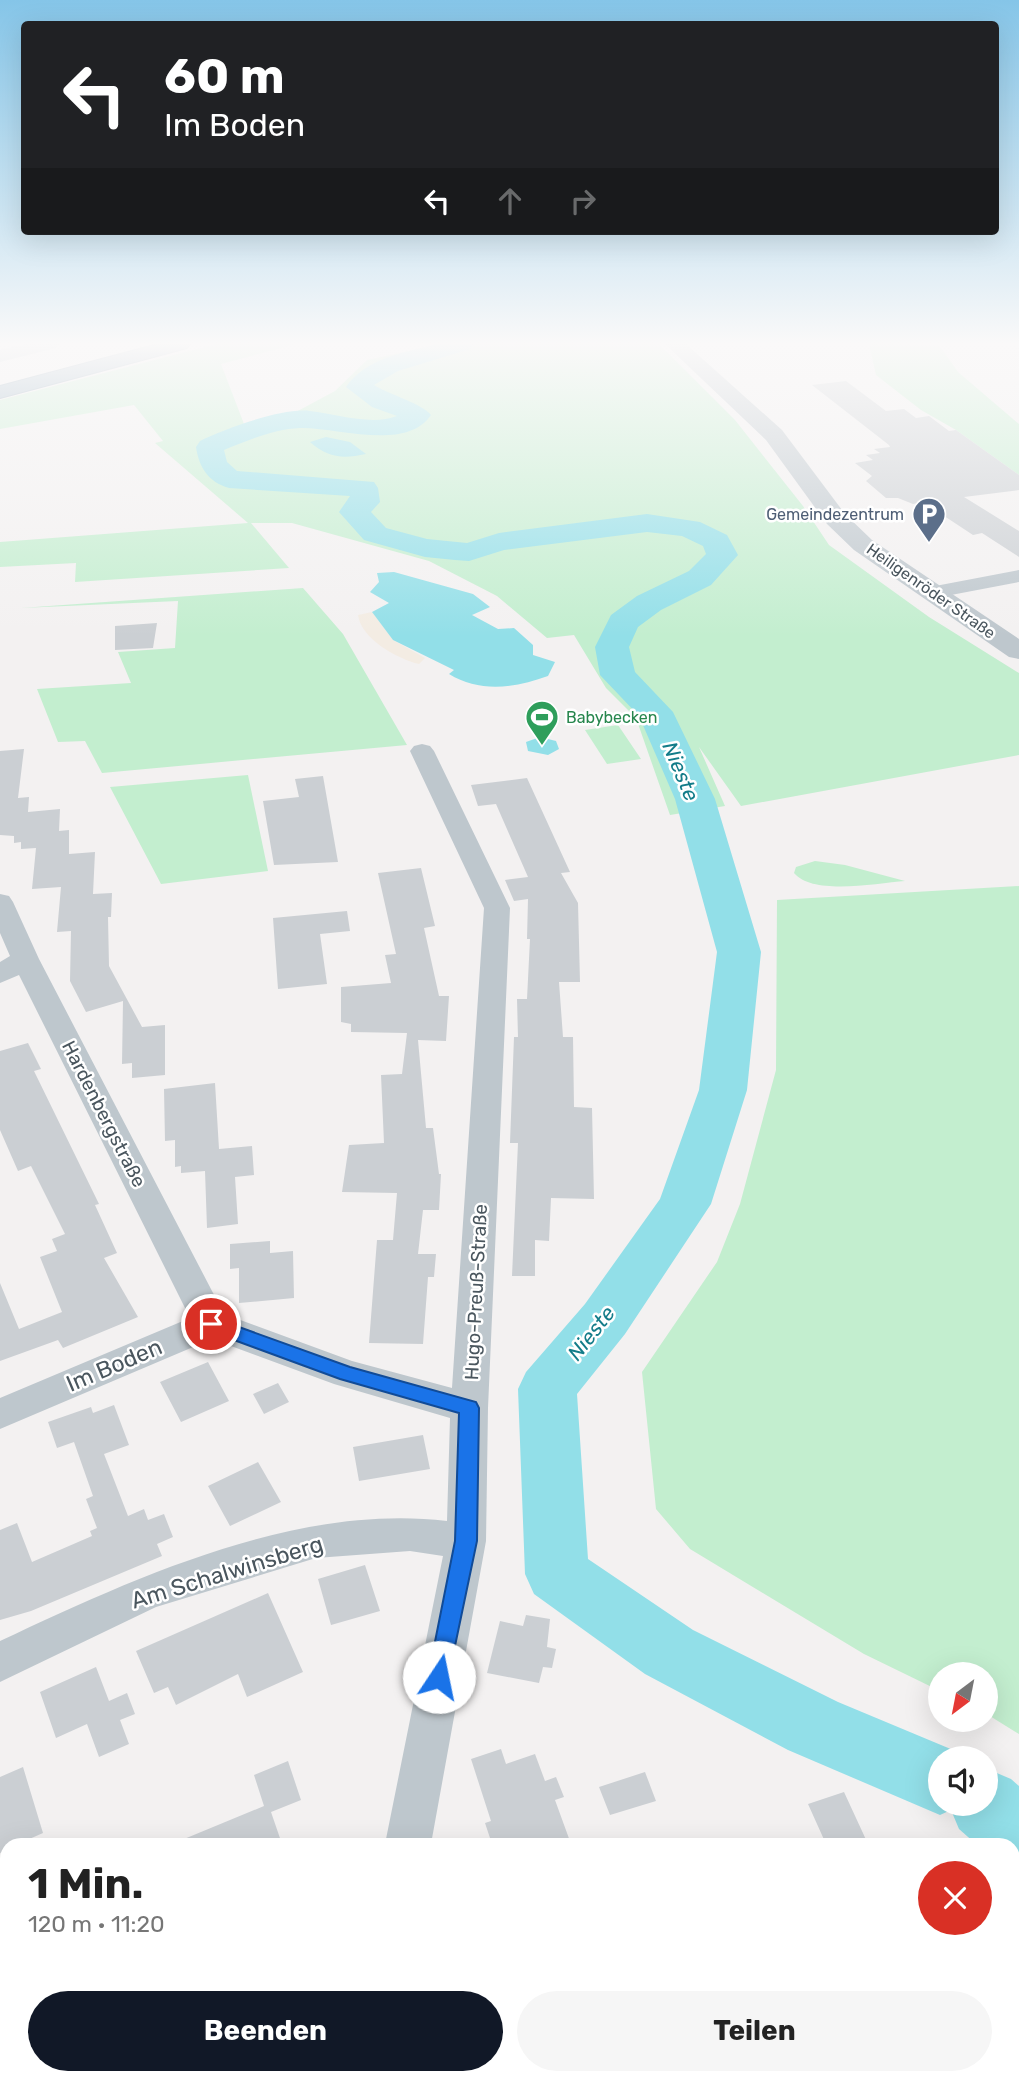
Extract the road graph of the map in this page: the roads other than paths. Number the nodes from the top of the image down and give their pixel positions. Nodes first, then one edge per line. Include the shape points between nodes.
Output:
1 (779, 441) edge
2 (1018, 577) edge
3 (930, 593) junction
4 (1019, 652) edge
5 (422, 751) dead end
6 (0, 902) edge
7 (13, 966) edge
8 (211, 1324) junction
9 (469, 1408) junction
10 (0, 1414) edge
11 (466, 1541) junction
12 (0, 1662) edge
13 (409, 1838) edge

1 - 3 street, Heiligenröder Straße via 836,519 863,545
2 - 3 street
3 - 4 street, Heiligenröder Straße
5 - 9 street, Hugo-Preuß-Straße via 497,908
6 - 7 street, Hardenbergstraße
7 - 8 street, Hardenbergstraße
8 - 9 street via 347,1374
8 - 10 street, Im Boden
9 - 11 street, Hugo-Preuß-Straße
11 - 12 street, Am Schalwinsberg via 410,1534 316,1541 146,1592
11 - 13 street, Hugo-Preuß-Straße

